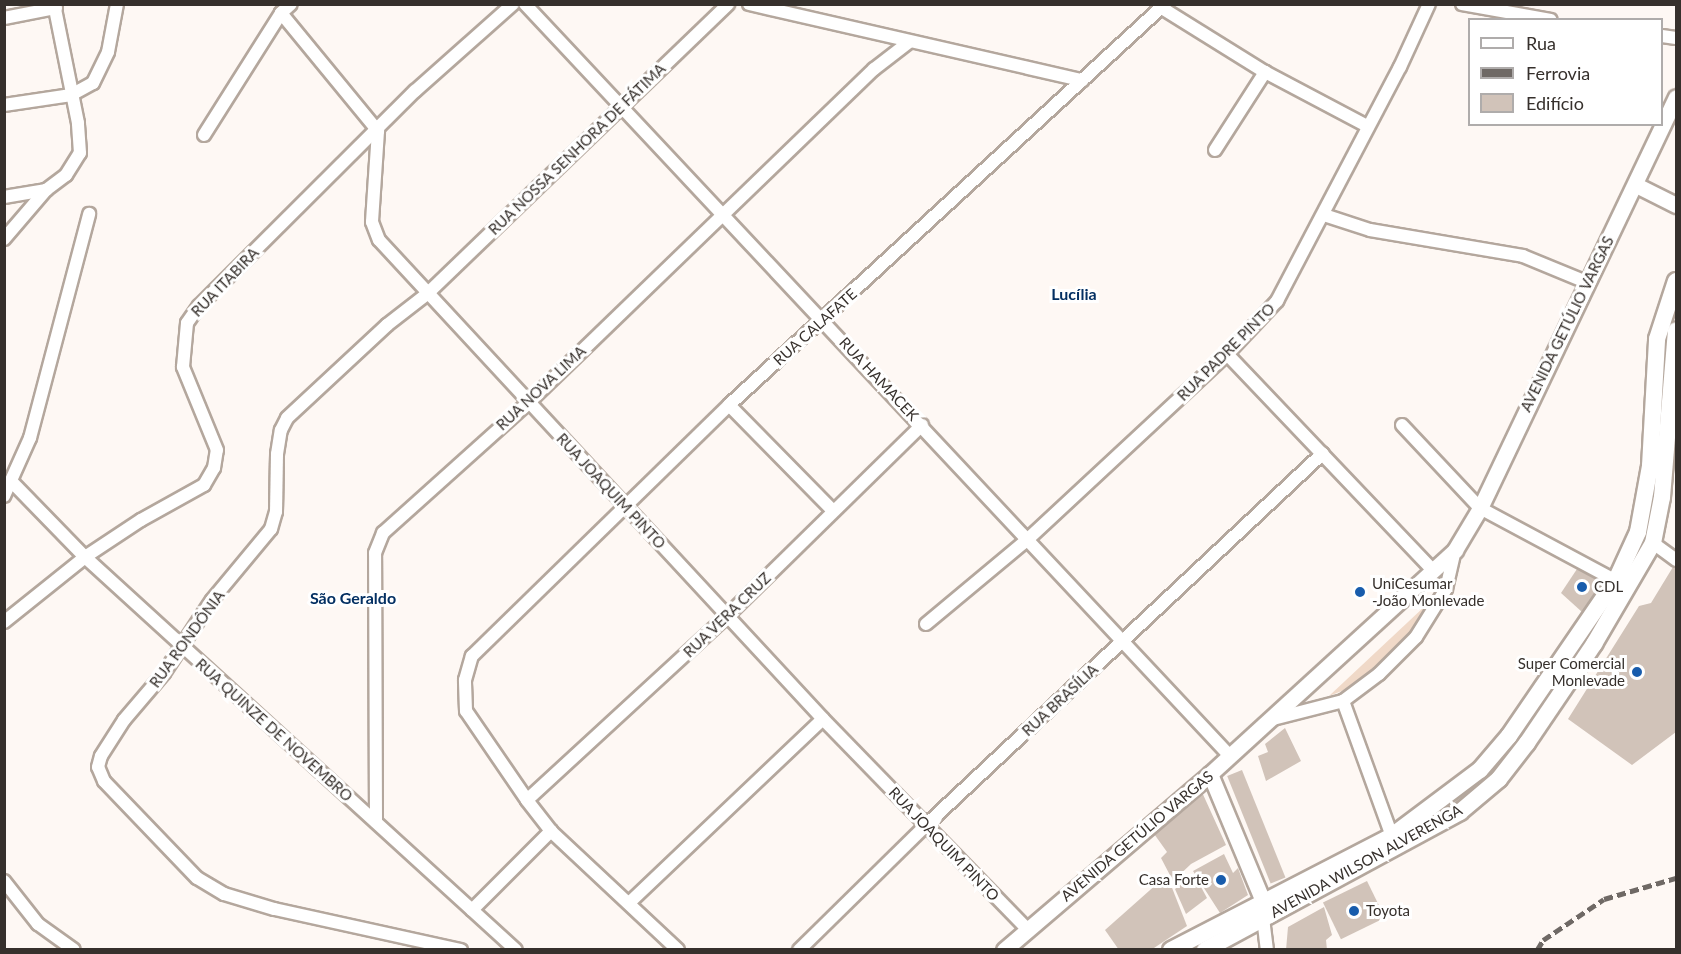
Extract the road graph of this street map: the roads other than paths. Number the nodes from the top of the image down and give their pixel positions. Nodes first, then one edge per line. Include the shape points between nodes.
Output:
1 (117, 4) edge
2 (513, 4) edge
3 (525, 4) edge
4 (728, 4) edge
5 (749, 4) edge
6 (1429, 4) edge
7 (1462, 4) edge
8 (55, 6) edge
9 (1164, 6) edge
10 (286, 9) edge
11 (4, 18) edge
12 (1540, 18) edge
13 (909, 42) junction
14 (1265, 72) junction
15 (1082, 80) junction
16 (70, 95) junction
17 (1677, 97) edge
18 (4, 105) edge
19 (622, 105) junction
20 (1367, 126) junction
21 (378, 130) junction
22 (204, 135) dead end
23 (1215, 150) dead end
24 (1636, 185) junction
25 (46, 190) junction
26 (4, 196) edge
27 (1677, 205) edge
28 (724, 213) junction
29 (89, 214) dead end
30 (1324, 215) junction
31 (4, 239) edge
32 (1677, 281) edge
33 (1586, 282) junction
34 (427, 294) junction
35 (824, 320) junction
36 (1677, 332) edge
37 (1227, 354) junction
38 (528, 403) junction
39 (729, 405) junction
40 (922, 425) junction
41 (1402, 425) dead end
42 (1323, 453) junction
43 (10, 481) junction
44 (4, 496) edge
45 (626, 506) junction
46 (1480, 508) junction
47 (833, 511) junction
48 (1028, 539) junction
49 (1653, 543) junction
50 (1455, 550) junction
51 (86, 557) junction
52 (1677, 560) edge
53 (1432, 569) junction
54 (1622, 584) junction
55 (727, 616) junction
56 (4, 622) edge
57 (926, 624) dead end
58 (1124, 640) junction
59 (182, 645) junction
60 (1343, 701) junction
61 (823, 719) junction
62 (1269, 720) junction
63 (1230, 756) junction
64 (1210, 774) junction
65 (528, 800) junction
66 (376, 822) junction
67 (924, 826) junction
68 (551, 831) junction
69 (1392, 836) junction
70 (4, 880) edge
71 (629, 903) junction
72 (472, 910) junction
73 (1263, 911) junction
74 (1027, 929) junction
75 (74, 950) edge
76 (461, 950) edge
77 (516, 950) edge
78 (678, 950) edge
79 (799, 950) edge
80 (1004, 950) edge
81 (1171, 950) edge
82 (1205, 950) edge
83 (1267, 950) edge

1 - 16 street via 108,52 93,83
2 - 21 street, RUA ITABIRA
3 - 19 street, RUA HAMACEK
4 - 19 street, RUA NOSSA SENHORA DE FÁTIMA
5 - 13 street
6 - 20 street, RUA PADRE PINTO
7 - 12 street
8 - 11 street
8 - 16 street
9 - 14 street
9 - 15 street, RUA CALAFATE
10 - 21 street
10 - 22 street
13 - 15 street
13 - 28 street, RUA NOVA LIMA via 874,69
14 - 20 street
14 - 23 street
15 - 35 street, RUA CALAFATE
16 - 18 street
16 - 25 street via 78,123 80,153 66,176
17 - 24 street, AVENIDA GETÚLIO VARGAS
19 - 28 street, RUA HAMACEK
19 - 34 street, RUA NOSSA SENHORA DE FÁTIMA
20 - 30 street, RUA PADRE PINTO
21 - 34 street, RUA JOAQUIM PINTO via 372,222 379,240
21 - 51 street, RUA ITABIRA via 187,322 183,367 217,450 214,468 204,485
24 - 27 street
24 - 33 street, AVENIDA GETÚLIO VARGAS
25 - 26 street
25 - 31 street
28 - 35 street, RUA HAMACEK
28 - 38 street, RUA NOVA LIMA
29 - 43 street via 30,438
30 - 33 street via 1371,231 1523,256
30 - 37 street, RUA PADRE PINTO via 1277,301
32 - 54 main road, AVENIDA WILSON ALVERENGA via 1657,339 1647,499
33 - 46 street, AVENIDA GETÚLIO VARGAS
34 - 38 street, RUA JOAQUIM PINTO
34 - 59 street, RUA RONDÔNIA via 287,418 281,430 276,512 271,529
35 - 39 street, RUA CALAFATE
35 - 40 street, RUA HAMACEK
36 - 49 main road, AVENIDA WILSON ALVERENGA via 1662,497
37 - 42 street
37 - 48 street, RUA PADRE PINTO
38 - 45 street, RUA JOAQUIM PINTO
38 - 66 street, RUA NOVA LIMA via 399,516 383,533 375,553
39 - 45 street, RUA CALAFATE
39 - 47 street
40 - 47 street, RUA VERA CRUZ
40 - 48 street, RUA HAMACEK
41 - 46 street
42 - 53 street
42 - 58 street, RUA BRASÍLIA
43 - 44 street
43 - 51 street, RUA QUINZE DE NOVEMBRO
45 - 55 street, RUA JOAQUIM PINTO
45 - 65 street, RUA CALAFATE via 472,656 465,680 466,711
46 - 50 street, AVENIDA GETÚLIO VARGAS
46 - 54 street
47 - 55 street, RUA VERA CRUZ
48 - 57 street, RUA PADRE PINTO
48 - 58 street, RUA HAMACEK
49 - 52 street
49 - 54 main road, AVENIDA WILSON ALVERENGA
50 - 53 street, AVENIDA GETÚLIO VARGAS
50 - 60 street, AVENIDA GETÚLIO VARGAS via 1446,589 1416,636 1379,674
51 - 56 street, RUA ITABIRA
51 - 59 street, RUA QUINZE DE NOVEMBRO
53 - 62 street, AVENIDA GETÚLIO VARGAS
54 - 69 main road, AVENIDA WILSON ALVERENGA via 1480,770
54 - 73 main road, AVENIDA WILSON ALVERENGA via 1594,645 1499,780 1460,812 1297,902 1272,900
55 - 61 street, RUA JOAQUIM PINTO
55 - 65 street, RUA VERA CRUZ
58 - 63 street, RUA HAMACEK
58 - 67 street, RUA BRASÍLIA
59 - 66 street, RUA QUINZE DE NOVEMBRO
59 - 76 street, RUA RONDÔNIA via 165,673 107,742 98,766 104,781 197,878 224,894 274,909
60 - 62 street, AVENIDA GETÚLIO VARGAS
60 - 69 street
61 - 67 street, RUA JOAQUIM PINTO
61 - 71 street
62 - 63 street, AVENIDA GETÚLIO VARGAS
63 - 64 street, AVENIDA GETÚLIO VARGAS
64 - 73 street
64 - 74 street, AVENIDA GETÚLIO VARGAS
65 - 68 street
66 - 72 street, RUA QUINZE DE NOVEMBRO
67 - 74 street, RUA JOAQUIM PINTO
67 - 79 street, RUA BRASÍLIA
68 - 71 street
68 - 72 street
69 - 73 main road, AVENIDA WILSON ALVERENGA
70 - 75 street via 38,924
71 - 78 street
72 - 77 street, RUA QUINZE DE NOVEMBRO
73 - 81 main road, AVENIDA WILSON ALVERENGA via 1203,930
73 - 82 main road, AVENIDA WILSON ALVERENGA
73 - 83 street
74 - 80 street, AVENIDA GETÚLIO VARGAS

